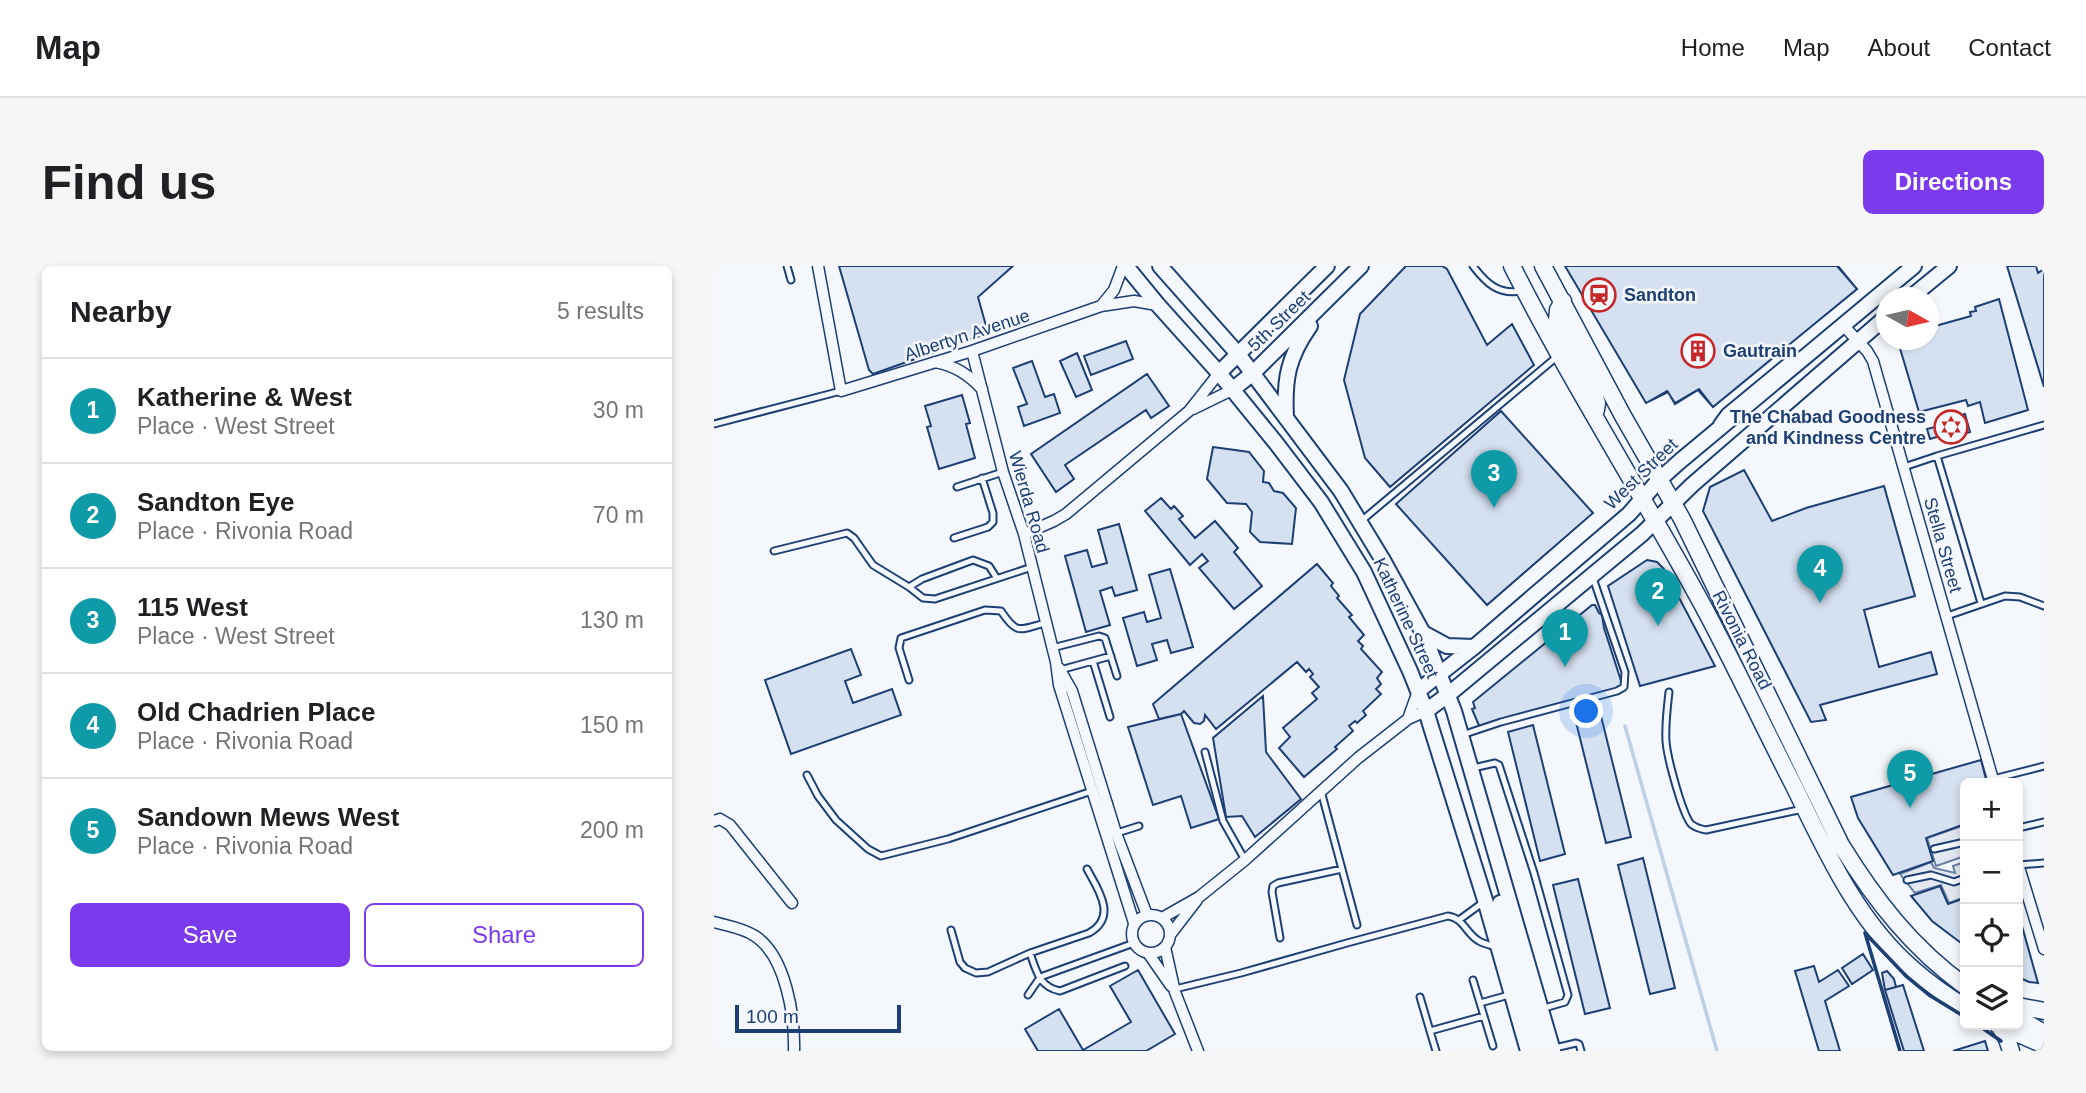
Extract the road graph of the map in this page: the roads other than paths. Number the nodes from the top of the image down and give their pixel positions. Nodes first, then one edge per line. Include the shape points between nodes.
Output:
1 (787, 266) edge
2 (818, 266) edge
3 (1124, 266) edge
4 (1160, 266) edge
5 (1327, 266) edge
6 (1361, 266) edge
7 (1473, 266) edge
8 (1512, 266) edge
9 (1543, 266) edge
10 (1914, 266) edge
11 (1949, 266) edge
12 (791, 280) dead end
13 (1923, 287) edge
14 (1524, 290) junction
15 (1334, 294) junction
16 (1563, 301) junction
17 (1158, 305) junction
18 (1101, 306) junction
19 (1843, 325) junction
20 (1876, 327) edge
21 (1860, 342) junction
22 (972, 351) junction
23 (1238, 354) junction
24 (1559, 355) junction
25 (935, 362) junction
26 (1219, 373) junction
27 (1253, 373) junction
28 (982, 389) junction
29 (1233, 390) junction
30 (841, 391) junction
31 (1189, 411) junction
32 (1595, 416) junction
33 (1286, 417) junction
34 (714, 424) edge
35 (2044, 425) edge
36 (1937, 456) junction
37 (1904, 467) junction
38 (1003, 472) junction
39 (982, 478) junction
40 (1659, 480) junction
41 (957, 487) dead end
42 (1643, 498) junction
43 (1673, 505) junction
44 (1656, 521) junction
45 (1360, 522) junction
46 (1024, 534) junction
47 (954, 538) dead end
48 (774, 551) dead end
49 (1032, 567) junction
50 (1591, 575) junction
51 (996, 577) junction
52 (909, 587) junction
53 (1981, 603) junction
54 (2044, 606) edge
55 (1947, 616) junction
56 (1045, 623) junction
57 (1423, 633) junction
58 (1474, 647) junction
59 (1052, 648) junction
60 (1111, 656) junction
61 (1093, 661) junction
62 (1058, 667) junction
63 (1441, 675) junction
64 (1116, 676) dead end
65 (909, 680) dead end
66 (1418, 691) junction
67 (1670, 692) dead end
68 (1449, 694) junction
69 (1426, 711) junction
70 (1110, 718) dead end
71 (1408, 719) junction
72 (1461, 735) junction
73 (1205, 752) dead end
74 (2044, 766) edge
75 (1471, 768) junction
76 (807, 775) dead end
77 (1993, 778) edge
78 (2004, 778) edge
79 (1097, 789) junction
80 (1321, 791) junction
81 (1805, 808) junction
82 (714, 821) edge
83 (2044, 822) edge
84 (1139, 826) dead end
85 (2023, 827) edge
86 (1111, 834) junction
87 (1960, 843) edge
88 (1934, 849) dead end
89 (1245, 860) junction
90 (2044, 863) edge
91 (2023, 865) edge
92 (1087, 869) dead end
93 (1342, 869) junction
94 (1908, 880) dead end
95 (1960, 880) edge
96 (2023, 881) edge
97 (1199, 897) junction
98 (1485, 900) junction
99 (792, 903) dead end
100 (1147, 915) junction
101 (1162, 918) junction
102 (1459, 919) junction
103 (714, 922) edge
104 (1134, 923) junction
105 (1357, 925) dead end
106 (951, 930) dead end
107 (1170, 935) junction
108 (1280, 938) dead end
109 (1134, 943) junction
110 (1165, 947) junction
111 (1499, 947) junction
112 (2044, 949) edge
113 (1030, 953) junction
114 (1148, 953) junction
115 (1125, 966) dead end
116 (1039, 979) junction
117 (1473, 980) dead end
118 (1960, 982) edge
119 (1175, 990) junction
120 (1512, 994) junction
121 (1028, 995) dead end
122 (1420, 997) dead end
123 (1480, 1003) junction
124 (1960, 1004) edge
125 (2023, 1007) edge
126 (1541, 1009) junction
127 (2044, 1011) edge
128 (1484, 1016) junction
129 (2023, 1021) edge
130 (2002, 1030) edge
131 (2010, 1030) edge
132 (1430, 1031) junction
133 (2044, 1033) edge
134 (2044, 1045) edge
135 (1493, 1046) dead end
136 (1549, 1050) edge
137 (794, 1051) edge
138 (1198, 1051) edge
139 (1436, 1051) edge
140 (1528, 1051) edge
141 (1581, 1051) edge
142 (2011, 1051) edge

1 - 12 lane
2 - 30 street
3 - 17 main road, Katherine Street
3 - 18 street
4 - 23 main road, Katherine Street
5 - 23 main road, 5th Street
6 - 15 main road, 5th Street
7 - 14 lane via 1495,289
8 - 14 main road, Rivonia Road
9 - 16 main road, Rivonia Road
10 - 19 main road, West Street
11 - 13 main road
14 - 24 main road, Rivonia Road
15 - 27 main road, 5th Street
15 - 33 main road via 1293,353 1287,373
16 - 32 main road via 1557,321 1593,391
16 - 40 main road, Rivonia Road
17 - 18 street, Albertyn Avenue via 1134,301
17 - 26 main road, Katherine Street
18 - 22 street, Albertyn Avenue
19 - 21 street, Stella Street
19 - 40 main road, West Street
20 - 21 main road
21 - 37 street, Stella Street via 1873,361
21 - 43 main road
22 - 25 street, Albertyn Avenue
22 - 28 street, Wierda Road
23 - 26 main road, 5th Street
23 - 27 main road, Katherine Street
24 - 32 main road, Rivonia Road
24 - 45 lane
25 - 28 street via 966,374
25 - 30 street, Albertyn Avenue
26 - 29 main road, Katherine Street
26 - 31 street
27 - 29 main road, 5th Street
27 - 33 main road, Katherine Street
28 - 38 street, Wierda Road
29 - 31 street
29 - 66 main road, Katherine Street via 1351,548
30 - 34 lane
31 - 46 street via 1066,514
32 - 42 main road, Rivonia Road
33 - 45 main road, Katherine Street
35 - 36 lane
36 - 37 lane
36 - 53 lane
37 - 55 street, Stella Street
38 - 39 lane
38 - 46 street, Wierda Road
39 - 41 lane
39 - 47 lane via 993,522
40 - 42 main road, West Street
40 - 43 main road, Rivonia Road
42 - 44 main road, Rivonia Road
42 - 58 main road, West Street
43 - 44 main road
43 - 118 main road, Rivonia Road via 1841,845 1898,926
44 - 50 main road
44 - 81 main road, Rivonia Road
45 - 57 main road, Katherine Street
46 - 49 street, Wierda Road
48 - 52 lane via 847,533 873,565
49 - 51 lane
49 - 56 street, Wierda Road
50 - 68 main road
50 - 72 lane via 1625,672 1624,687
51 - 52 lane via 935,599 923,598
51 - 52 lane via 989,566 973,560
53 - 54 lane via 2014,596
53 - 55 lane
55 - 77 street, Stella Street
56 - 59 street, Wierda Road
56 - 65 lane via 1017,628 1001,611 985,610 901,638 899,648
57 - 58 main road via 1447,646
57 - 63 main road, Katherine Street
58 - 63 main road, West Street
59 - 60 lane via 1103,637
59 - 62 street, Wierda Road
60 - 61 lane
60 - 64 lane
61 - 62 lane
61 - 70 lane
62 - 79 street, Wierda Road via 1072,691 1079,735
63 - 66 main road, West Street
63 - 68 main road, Katherine Street
66 - 69 main road, Katherine Street
66 - 71 street
67 - 81 lane via 1666,745 1690,823 1706,830
68 - 69 main road
68 - 72 main road, Katherine Street
68 - 136 main road via 1457,747
69 - 71 street
69 - 98 main road, Katherine Street
71 - 80 street
72 - 75 main road, Katherine Street
73 - 89 lane via 1223,821
74 - 78 lane
75 - 126 main road, Katherine Street
75 - 126 lane via 1499,765 1534,873 1568,995 1565,1002
76 - 79 lane via 836,820 881,856 948,839
79 - 86 street, Wierda Road
80 - 89 street
80 - 93 lane
81 - 124 main road, Rivonia Road via 1851,895 1882,937 1912,968
82 - 99 street via 730,825
83 - 85 lane
84 - 86 lane
86 - 100 street, Wierda Road
86 - 104 street, Wierda Road
87 - 88 lane
89 - 97 street
90 - 91 lane
92 - 113 lane via 1102,896 1100,923 1088,933
93 - 105 lane
93 - 108 lane via 1273,886
94 - 95 lane via 1931,875
96 - 112 street
97 - 101 street
97 - 107 street
98 - 102 lane
98 - 111 main road, Katherine Street
100 - 101 street
100 - 104 street
101 - 107 street
102 - 111 lane via 1471,936
102 - 119 lane via 1438,918
103 - 137 street via 747,931 769,949 793,1017
104 - 109 street
106 - 113 lane via 960,962 971,972 988,972
107 - 110 street
109 - 114 street
109 - 116 lane
110 - 114 street
110 - 119 street
111 - 120 main road, Katherine Street
113 - 116 lane
114 - 119 street
115 - 116 lane via 1060,991
116 - 121 lane
117 - 123 lane
119 - 138 street
120 - 123 lane
120 - 140 main road, Katherine Street
122 - 132 lane
123 - 128 lane
125 - 127 main road
126 - 136 main road, Katherine Street
128 - 132 lane
128 - 135 lane
129 - 133 main road
130 - 142 main road
131 - 134 main road
132 - 139 lane
136 - 141 lane via 1576,1043

